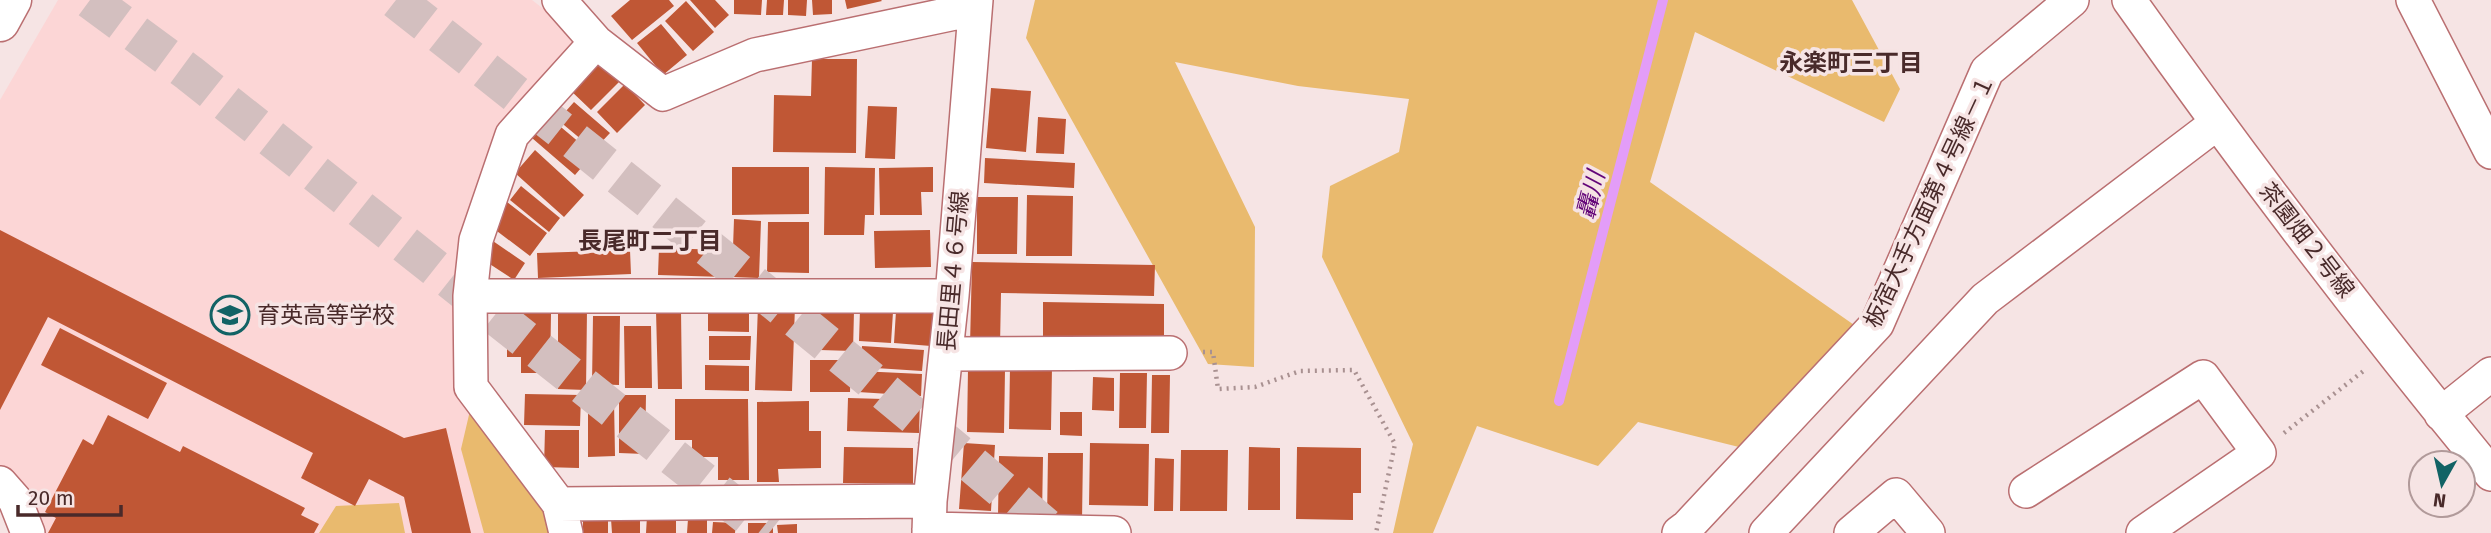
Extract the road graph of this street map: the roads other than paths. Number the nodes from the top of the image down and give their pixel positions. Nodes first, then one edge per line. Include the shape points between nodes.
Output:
1 (12, 0) edge
2 (559, 0) edge
3 (2072, 0) edge
4 (2130, 0) edge
5 (2413, 0) edge
6 (975, 4) edge
7 (0, 22) edge
8 (596, 42) junction
9 (2217, 124) junction
10 (2491, 152) edge
11 (470, 296) junction
12 (952, 296) junction
13 (1170, 353) road end
14 (946, 354) junction
15 (2491, 374) edge
16 (2441, 414) junction
17 (2491, 474) edge
18 (0, 483) edge
19 (2026, 491) dead end
20 (563, 519) edge
21 (929, 521) edge
22 (28, 533) edge
23 (1114, 533) edge
24 (1679, 533) edge
25 (1766, 533) edge
26 (1851, 533) edge
27 (1928, 533) edge
28 (2143, 533) edge

1 - 7 main road
2 - 8 street
3 - 24 street, 板宿大手方面第４号線－１ via 1987,71 1877,324
4 - 9 street, 茶園畑２号線
5 - 10 street
6 - 8 street via 755,55 663,94
6 - 12 street, 長田里４６号線
8 - 11 street via 512,135 476,240
9 - 16 street, 茶園畑２号線
9 - 25 street via 1985,299
11 - 12 street
11 - 20 street via 471,387
12 - 14 street, 長田里４６号線
13 - 14 street
14 - 21 street, 長田里４６号線
15 - 16 street
16 - 17 street, 茶園畑２号線
18 - 22 street via 15,499
19 - 28 street via 2203,377 2259,453
20 - 21 street
21 - 23 street
26 - 27 street via 1896,495

